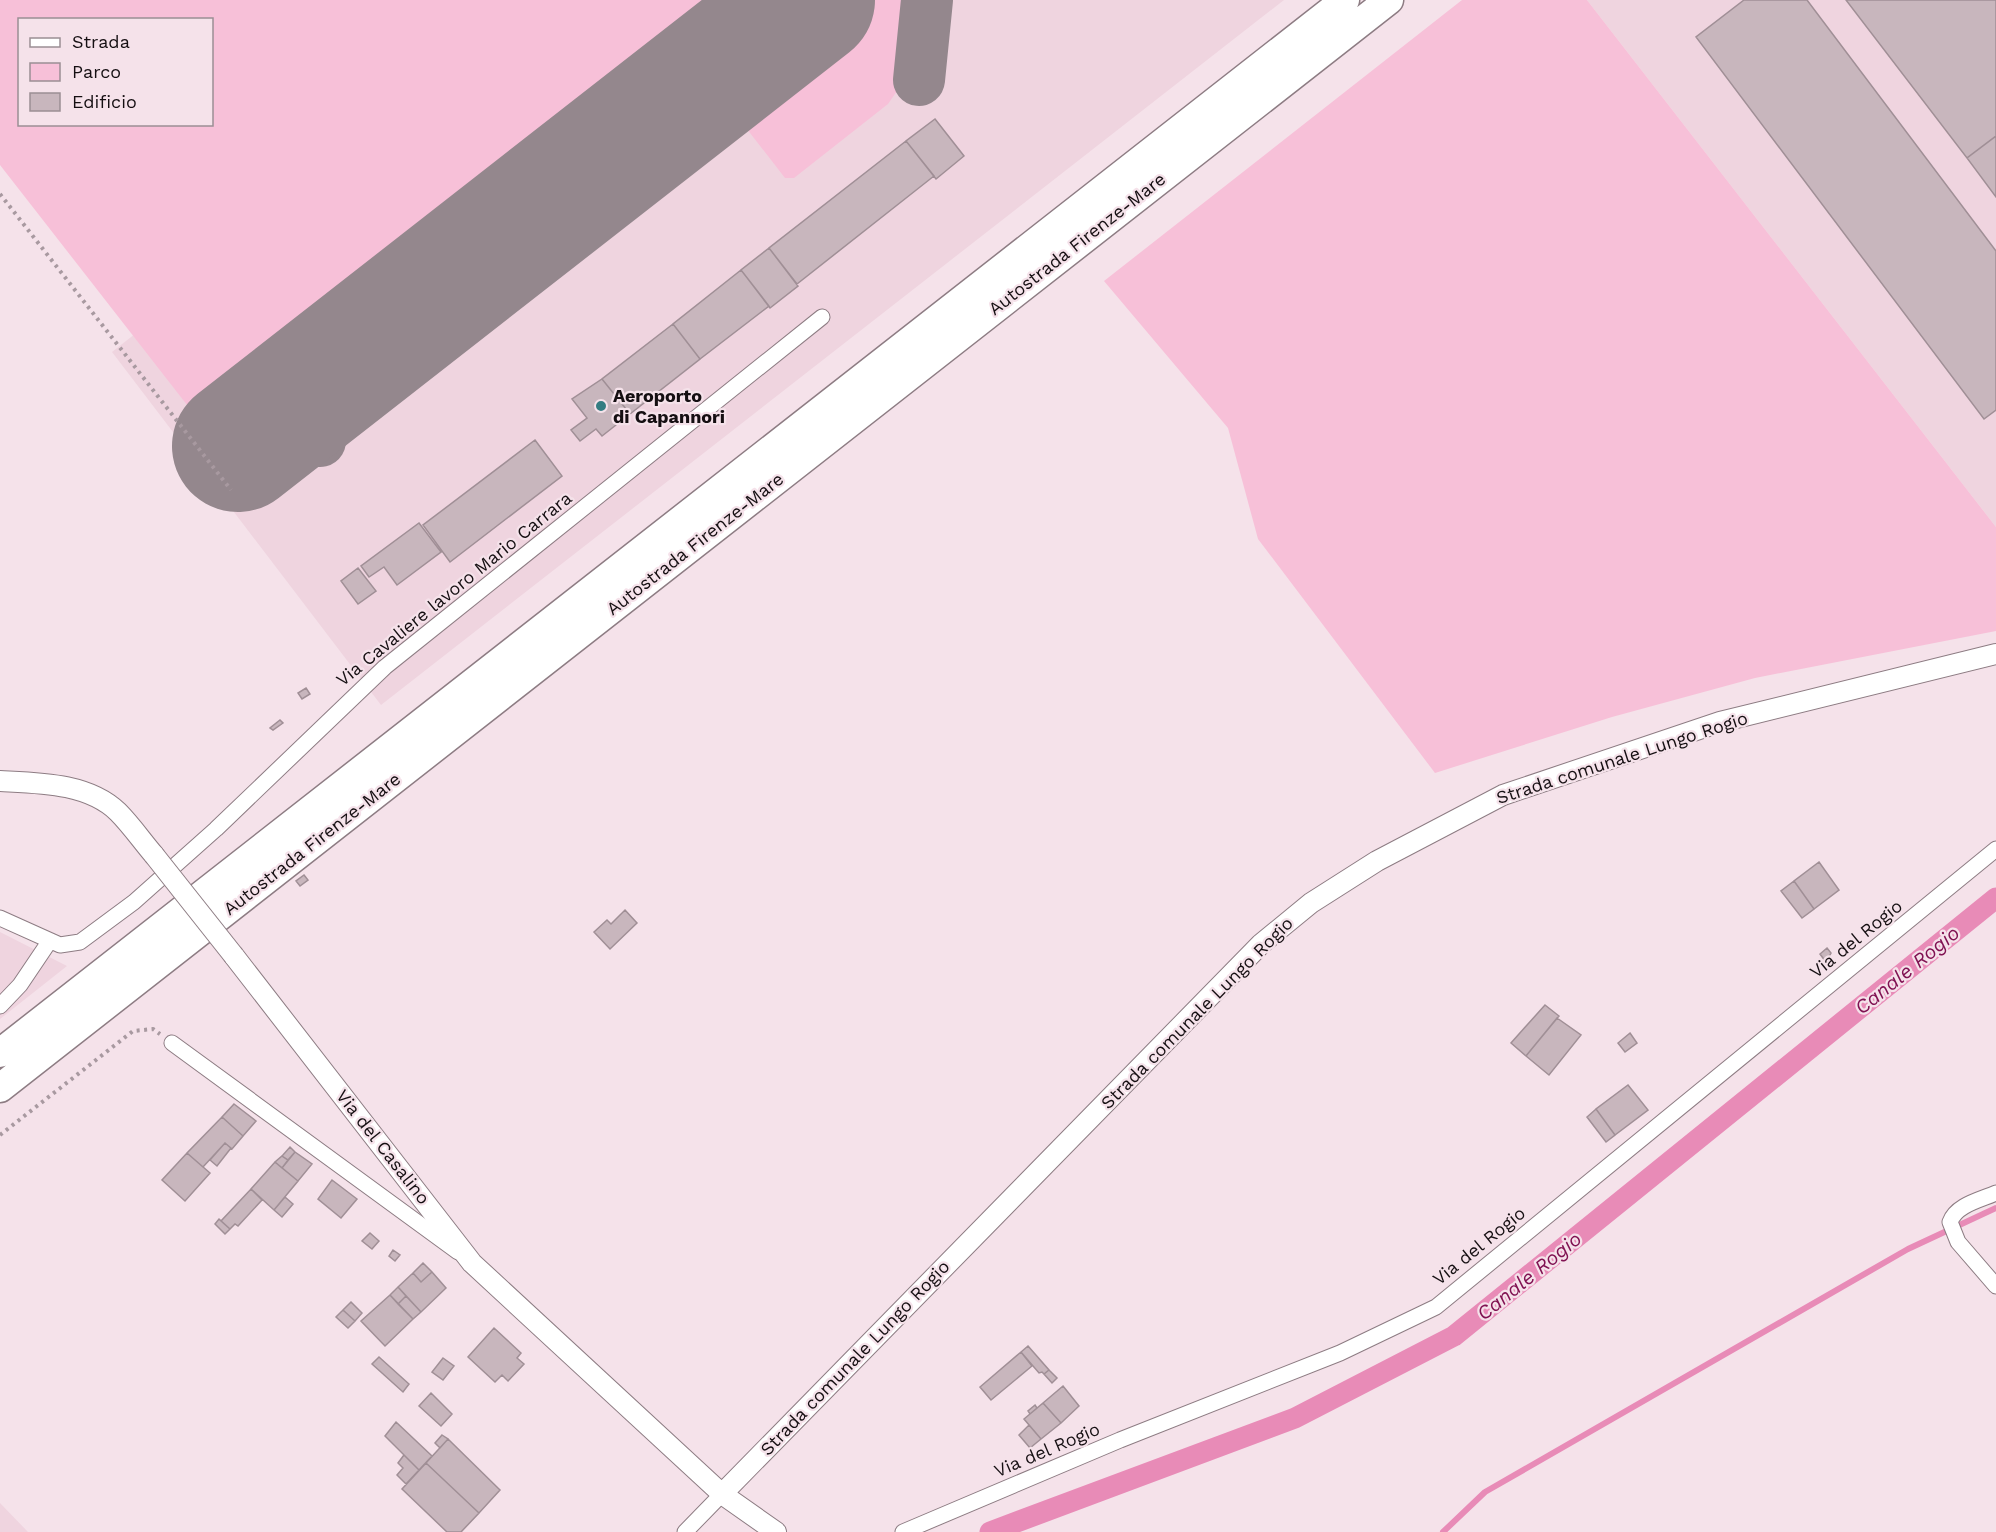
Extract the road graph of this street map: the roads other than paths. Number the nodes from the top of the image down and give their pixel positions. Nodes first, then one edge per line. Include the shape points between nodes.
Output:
1 (1345, 0) edge
2 (1389, 0) edge
3 (822, 317) dead end
4 (1996, 654) edge
5 (0, 781) edge
6 (1996, 849) edge
7 (0, 918) edge
8 (49, 942) junction
9 (0, 1006) edge
10 (172, 1043) road end
11 (0, 1053) edge
12 (0, 1088) edge
13 (1996, 1193) edge
14 (472, 1263) junction
15 (1996, 1286) edge
16 (722, 1494) junction
17 (685, 1532) edge
18 (776, 1532) edge
19 (903, 1532) edge

1 - 11 highway, Autostrada Firenze-Mare
2 - 12 highway, Autostrada Firenze-Mare
3 - 8 street, Via Cavaliere lavoro Mario Carrara via 380,671 134,902 80,942
4 - 16 street, Strada comunale Lungo Rogio via 1720,722 1503,795 1377,861 1311,903 1262,944
5 - 14 street, Via del Casalino, bridge via 53,784 93,795 117,811
6 - 19 street, Via del Rogio via 1436,1307 1340,1353
7 - 8 street, Via Cavaliere lavoro Mario Carrara
8 - 9 street via 20,985
10 - 14 street
13 - 15 street via 1961,1208 1950,1222 1958,1242
14 - 16 street, Via del Casalino
16 - 17 street
16 - 18 street, Via del Casalino

